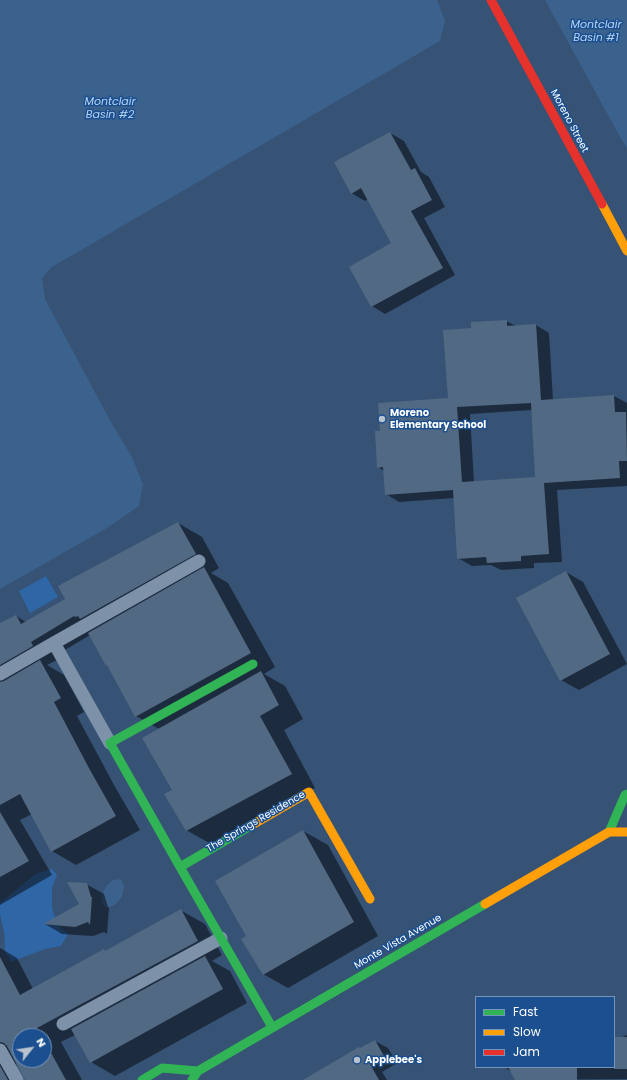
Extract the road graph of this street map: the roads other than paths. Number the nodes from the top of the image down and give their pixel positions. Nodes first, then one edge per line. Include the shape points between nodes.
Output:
1 (491, 0) edge
2 (627, 252) edge
3 (199, 561) dead end
4 (54, 643) junction
5 (253, 664) dead end
6 (0, 674) edge
7 (110, 743) junction
8 (627, 794) edge
9 (609, 832) junction
10 (627, 832) edge
11 (180, 866) junction
12 (370, 899) dead end
13 (221, 938) junction
14 (63, 1024) dead end
15 (272, 1027) junction
16 (0, 1050) edge
17 (198, 1071) junction
18 (17, 1080) edge
19 (142, 1080) edge
20 (192, 1080) edge

1 - 2 street, Moreno Street
3 - 4 street
4 - 6 street
4 - 7 street
5 - 7 street
7 - 11 street
8 - 9 street
9 - 10 street
9 - 15 street, Monte Vista Avenue
11 - 12 street, The Springs Residence via 309,792
11 - 13 street
13 - 14 street
13 - 15 street
15 - 17 street, Monte Vista Avenue
16 - 18 street
17 - 19 street via 162,1068
17 - 20 street, Monte Vista Avenue

